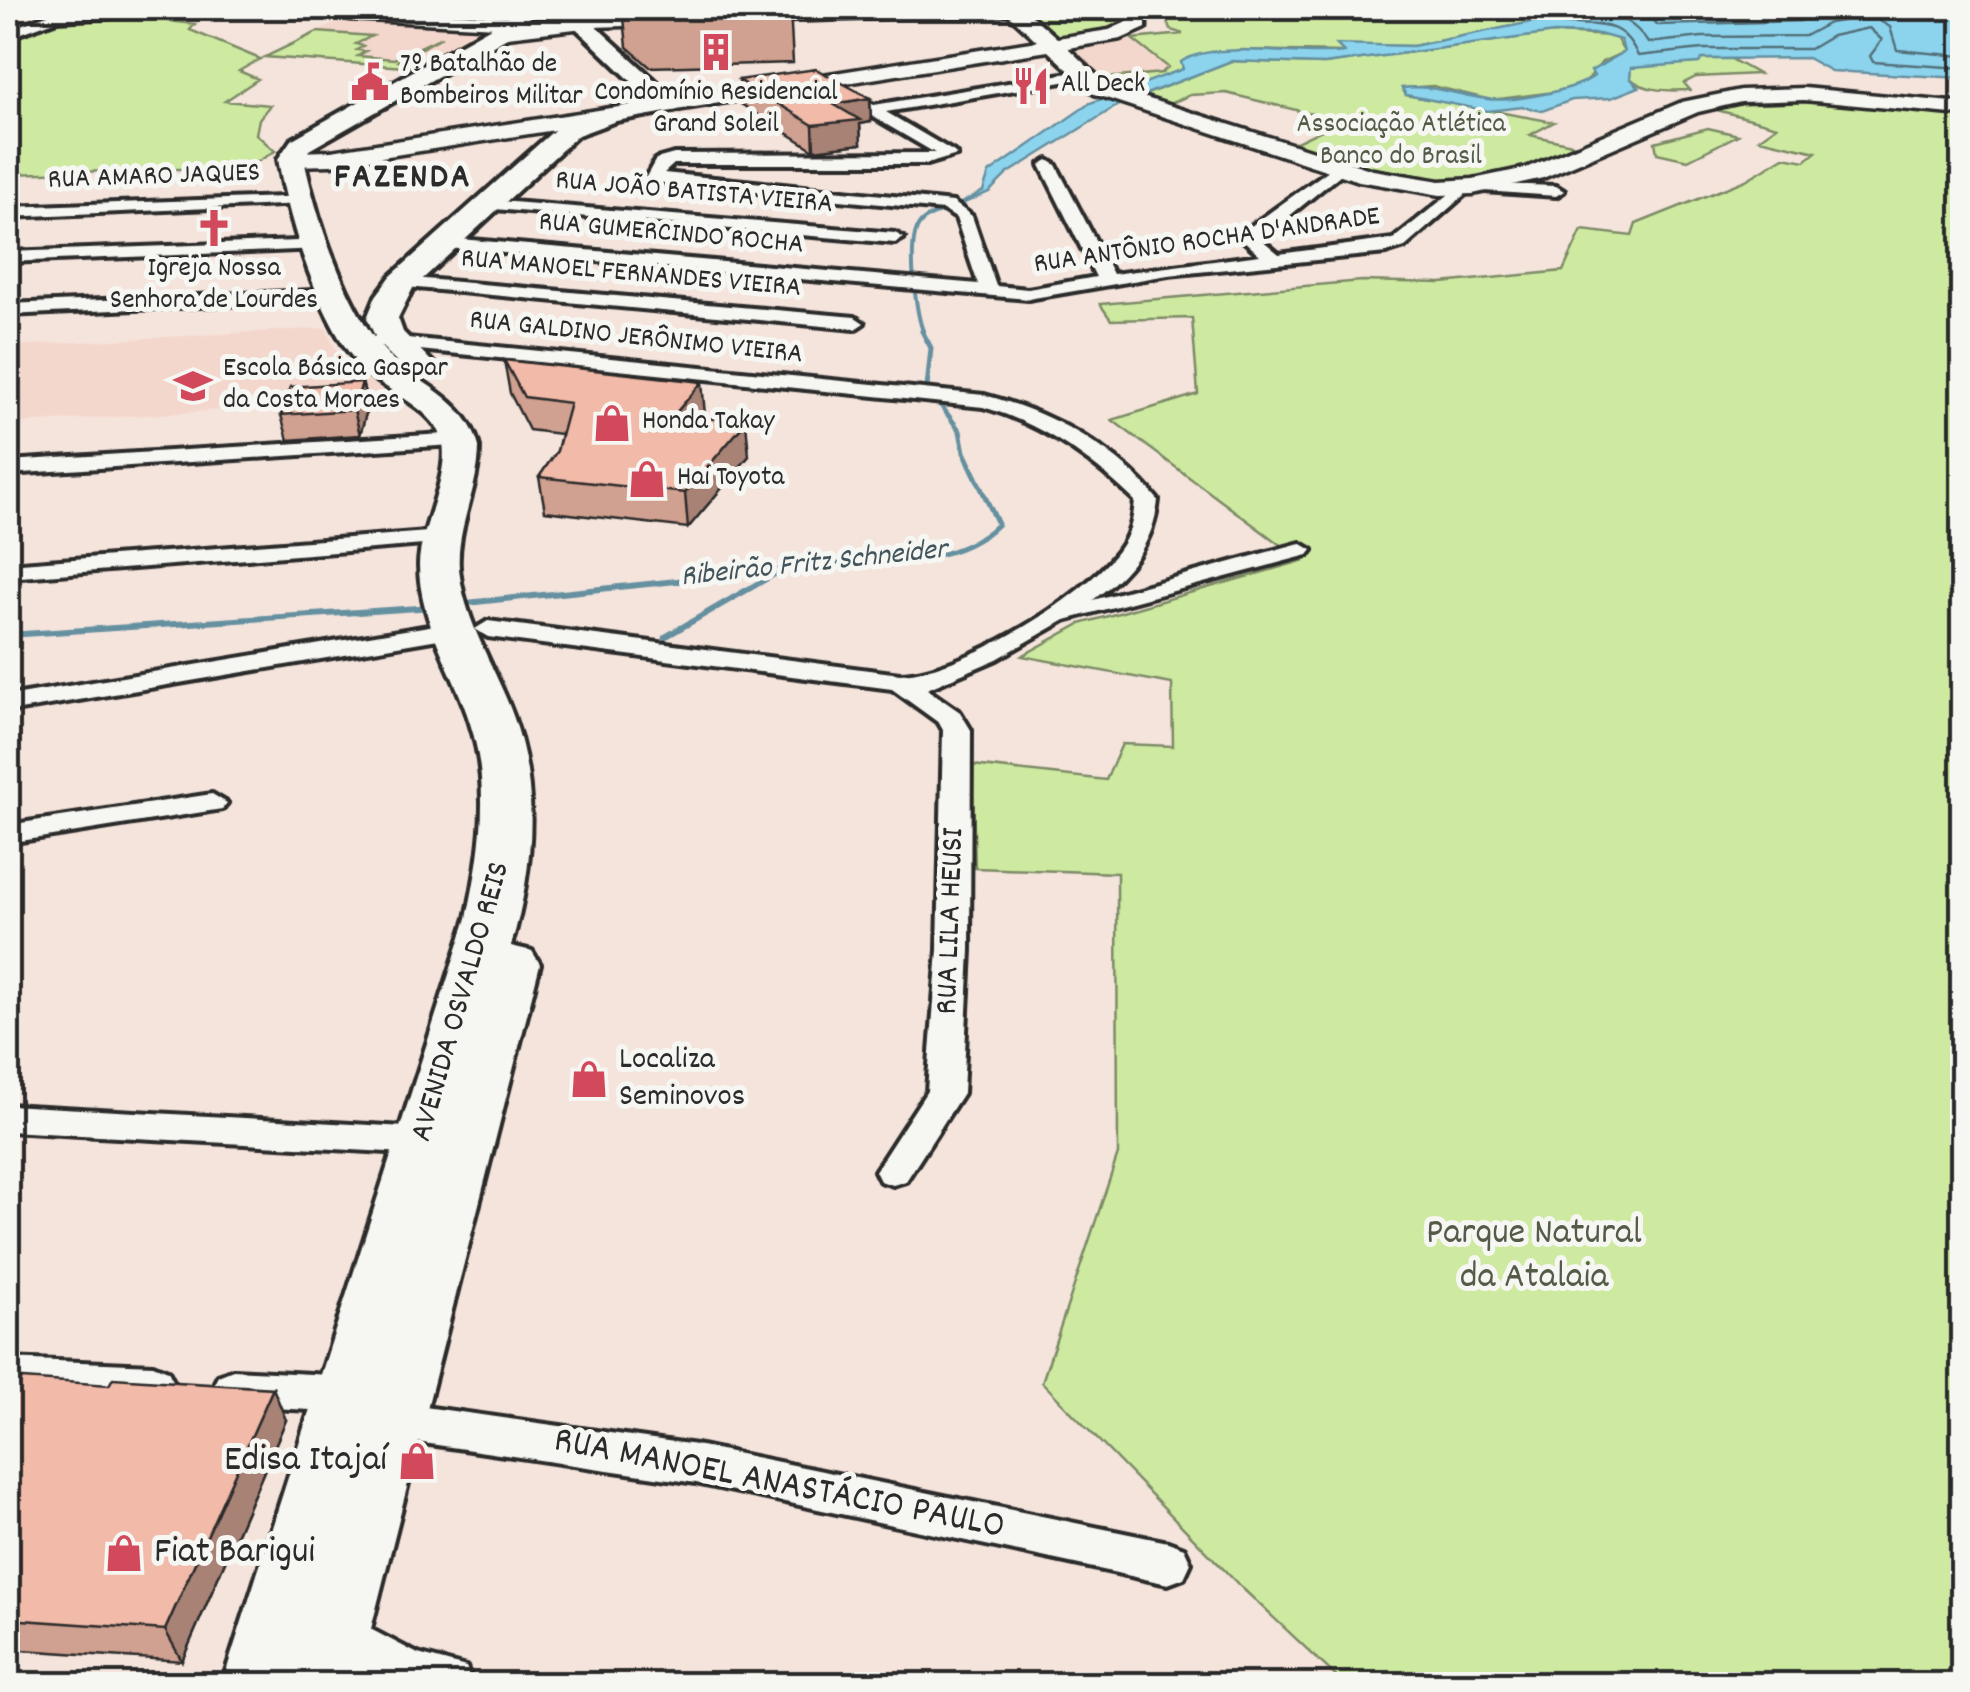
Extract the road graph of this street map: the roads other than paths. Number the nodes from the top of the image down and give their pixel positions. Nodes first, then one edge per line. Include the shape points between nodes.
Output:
1 (282, 8) edge
2 (531, 8) edge
3 (548, 8) edge
4 (1013, 8) edge
5 (1137, 8) edge
6 (339, 9) edge
7 (573, 14) edge
8 (504, 27) junction
9 (8, 34) edge
10 (1050, 46) junction
11 (1080, 75) junction
12 (823, 82) junction
13 (670, 105) junction
14 (1962, 108) edge
15 (873, 110) junction
16 (556, 128) junction
17 (292, 164) junction
18 (1048, 165) dead end
19 (1340, 167) junction
20 (1470, 187) junction
21 (1556, 190) dead end
22 (303, 200) junction
23 (489, 205) junction
24 (8, 212) edge
25 (895, 238) dead end
26 (448, 242) junction
27 (319, 244) junction
28 (8, 257) edge
29 (1275, 259) junction
30 (1106, 280) junction
31 (938, 287) joint
32 (394, 291) junction
33 (990, 291) junction
34 (339, 298) junction
35 (8, 310) edge
36 (855, 323) dead end
37 (374, 341) junction
38 (460, 439) junction
39 (8, 468) edge
40 (441, 538) junction
41 (1300, 550) dead end
42 (8, 571) edge
43 (465, 613) junction
44 (1044, 622) junction
45 (900, 682) junction
46 (8, 704) edge
47 (212, 803) dead end
48 (8, 834) edge
49 (8, 1118) edge
50 (424, 1141) junction
51 (893, 1171) dead end
52 (8, 1376) edge
53 (370, 1407) junction
54 (1168, 1563) dead end
55 (326, 1658) edge
56 (419, 1682) edge
57 (262, 1684) edge

1 - 9 street via 55,16
2 - 8 main road
3 - 8 main road
4 - 7 main road
4 - 10 main road
5 - 10 main road via 1140,20 1127,31
6 - 8 main road
7 - 8 main road
7 - 13 main road
8 - 17 main road via 300,145
10 - 11 main road
10 - 12 main road
11 - 15 street
11 - 19 main road via 1110,94
12 - 13 main road
12 - 15 street
13 - 16 main road
14 - 20 main road via 1778,94 1714,100 1528,178
15 - 33 street via 949,154 674,159 661,162 657,178 954,208
16 - 17 main road
16 - 23 main road
17 - 22 main road, AVENIDA OSVALDO REIS
18 - 30 street
19 - 20 main road via 1394,182
19 - 29 street via 1253,233 1252,240
20 - 21 street
20 - 29 street, RUA ANTÔNIO ROCHA D'ANDRADE via 1394,246
22 - 24 street, RUA AMARO JAQUES
22 - 27 main road, AVENIDA OSVALDO REIS
23 - 25 street, RUA JOÃO BATISTA VIEIRA
23 - 26 main road
26 - 31 street, RUA GUMERCINDO ROCHA
26 - 32 main road
27 - 28 street
27 - 34 main road, AVENIDA OSVALDO REIS
29 - 30 street, RUA ANTÔNIO ROCHA D'ANDRADE
30 - 33 street, RUA ANTÔNIO ROCHA D'ANDRADE via 1044,293
31 - 33 street, RUA ANTÔNIO ROCHA D'ANDRADE
32 - 34 main road
32 - 36 street, RUA MANOEL FERNANDES VIEIRA
32 - 37 main road
34 - 35 street
34 - 37 main road, AVENIDA OSVALDO REIS
37 - 38 main road, AVENIDA OSVALDO REIS via 374,362 447,419
37 - 43 main road, AVENIDA OSVALDO REIS via 474,414 488,434
37 - 44 street, RUA GALDINO JERÔNIMO VIEIRA via 984,401 1027,414 1147,500 1150,513 1102,583
38 - 39 street
38 - 40 main road, AVENIDA OSVALDO REIS via 462,456
40 - 42 street
40 - 43 main road, AVENIDA OSVALDO REIS
41 - 44 street
43 - 45 street
43 - 46 street
43 - 50 main road, AVENIDA OSVALDO REIS via 500,746 506,841 492,918
43 - 53 main road, AVENIDA OSVALDO REIS via 523,716 536,777 532,878
44 - 45 street via 936,678
45 - 51 street, RUA LILA HEUSI via 958,730 945,1093
47 - 48 street
49 - 50 street
50 - 53 main road, AVENIDA OSVALDO REIS
52 - 53 street, RUA MANOEL ANASTÁCIO PAULO
53 - 54 street, RUA MANOEL ANASTÁCIO PAULO via 696,1464
53 - 55 main road, AVENIDA OSVALDO REIS
53 - 57 main road, AVENIDA OSVALDO REIS
55 - 56 street

